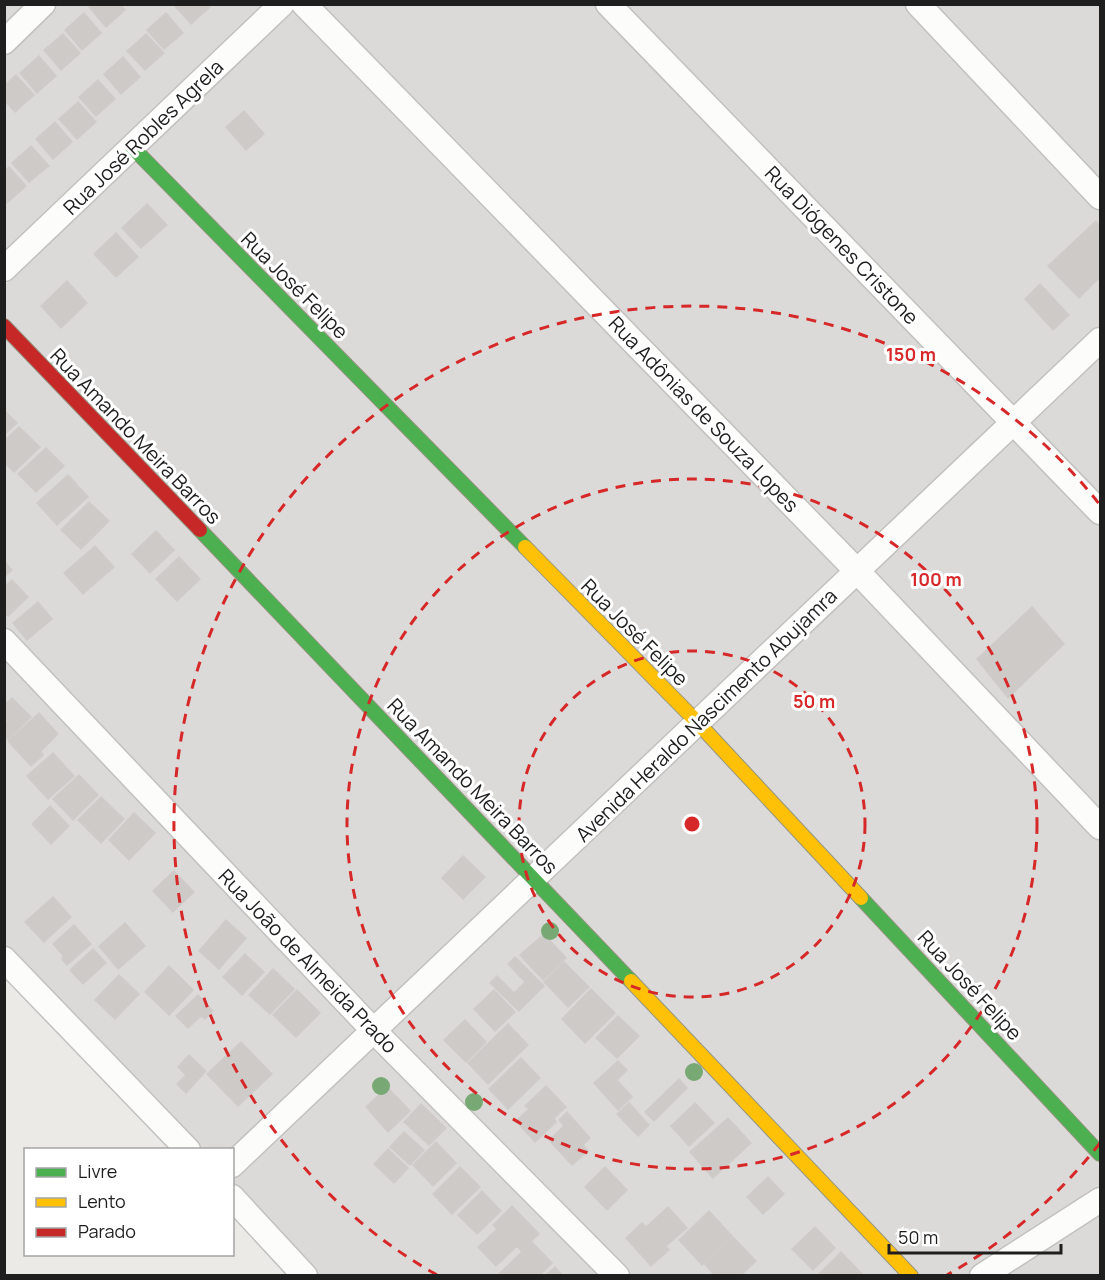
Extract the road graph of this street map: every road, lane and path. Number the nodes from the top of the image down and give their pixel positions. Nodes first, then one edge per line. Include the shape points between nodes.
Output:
1 (44, 4) edge
2 (282, 4) edge
3 (304, 4) edge
4 (608, 4) edge
5 (918, 4) edge
6 (4, 42) edge
7 (132, 147) junction
8 (1101, 197) edge
9 (4, 269) edge
10 (4, 326) edge
11 (1101, 340) edge
12 (1014, 422) junction
13 (1101, 512) edge
14 (857, 571) junction
15 (4, 642) edge
16 (698, 723) junction
17 (1101, 827) edge
18 (534, 878) junction
19 (4, 959) edge
20 (374, 1031) junction
21 (187, 1148) edge
22 (1101, 1154) edge
23 (234, 1164) edge
24 (234, 1199) edge
25 (1101, 1200) edge
26 (305, 1275) edge
27 (617, 1275) edge
28 (911, 1275) edge
29 (982, 1275) edge

1 - 6 street
2 - 7 street, Rua José Robles Agrela
3 - 14 street, Rua Adônias de Souza Lopes
4 - 12 street, Rua Diógenes Cristone
5 - 8 street
7 - 9 street, Rua José Robles Agrela
7 - 16 street, Rua José Felipe
10 - 18 street, Rua Amando Meira Barros
11 - 12 street, Avenida Heraldo Nascimento Abujamra
12 - 13 street, Rua Diógenes Cristone
12 - 14 street, Avenida Heraldo Nascimento Abujamra
14 - 16 street, Avenida Heraldo Nascimento Abujamra
14 - 17 street, Rua Adônias de Souza Lopes
15 - 20 street, Rua João de Almeida Prado
16 - 18 street, Avenida Heraldo Nascimento Abujamra
16 - 22 street, Rua José Felipe
18 - 20 street, Avenida Heraldo Nascimento Abujamra
18 - 28 street, Rua Amando Meira Barros
19 - 21 street
20 - 23 street, Avenida Heraldo Nascimento Abujamra
20 - 27 street, Rua João de Almeida Prado
24 - 26 street
25 - 29 street

